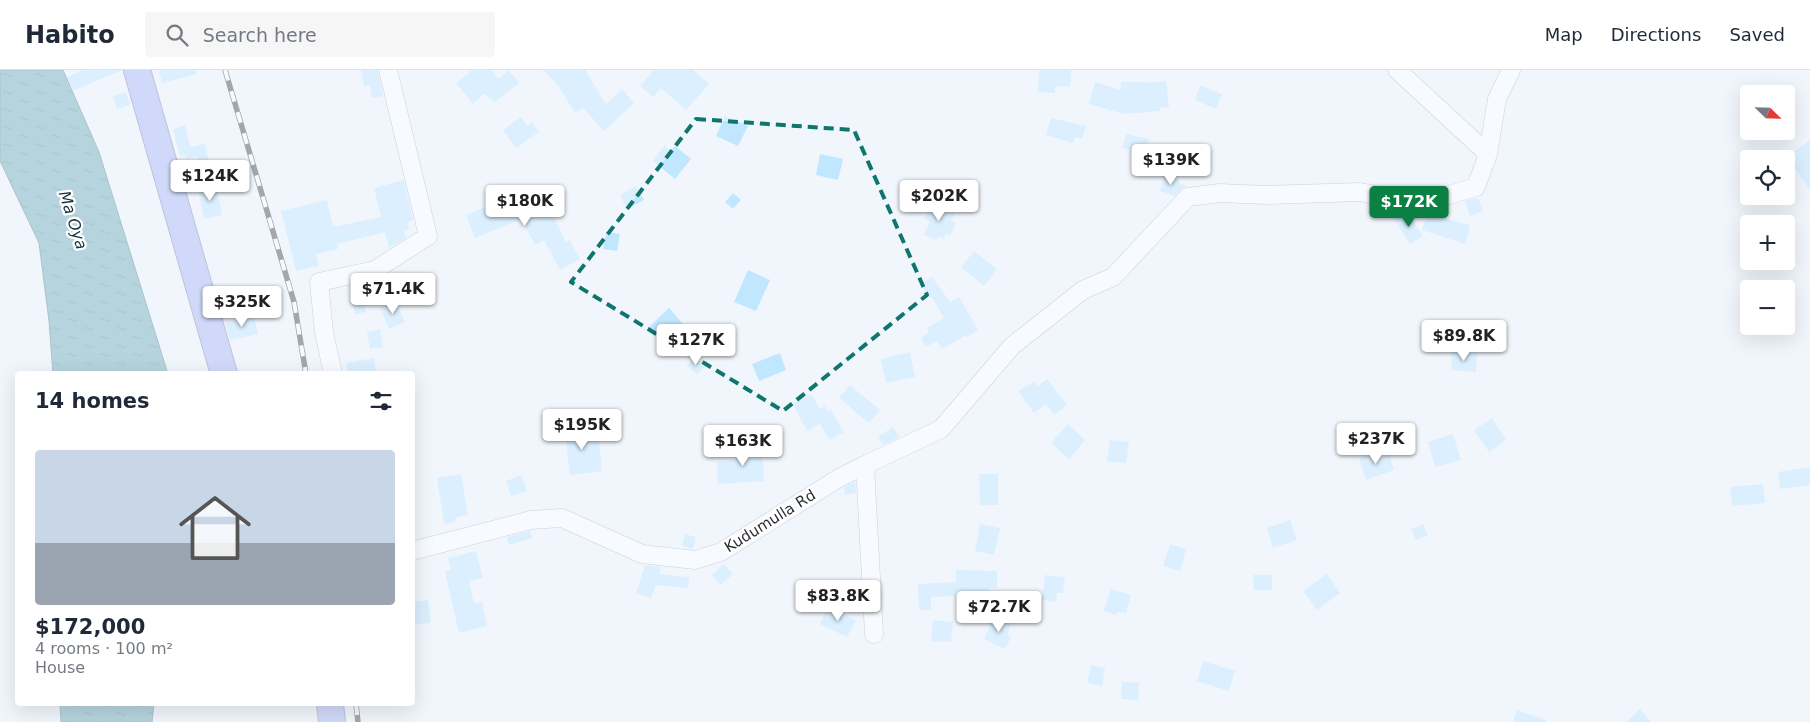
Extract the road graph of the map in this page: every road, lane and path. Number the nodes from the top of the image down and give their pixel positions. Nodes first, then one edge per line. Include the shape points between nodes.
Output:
1 (136, 70) edge
2 (388, 70) edge
3 (1397, 70) edge
4 (1511, 70) edge
5 (1488, 154) junction
6 (223, 371) edge
7 (332, 371) edge
8 (864, 465) junction
9 (415, 550) edge
10 (874, 634) dead end
11 (330, 706) edge
12 (332, 722) edge

1 - 6 highway
2 - 7 street via 428,236 375,270 319,282
3 - 5 street
4 - 5 street via 1497,99
5 - 8 street, Kudumulla Rd via 1476,187 1442,197 1404,201 1360,192 1220,193 1188,197 1113,277 1083,290 1012,346 941,429
8 - 9 street, Kudumulla Rd via 721,552 696,560 642,554 562,518 530,520
8 - 10 street
11 - 12 highway

